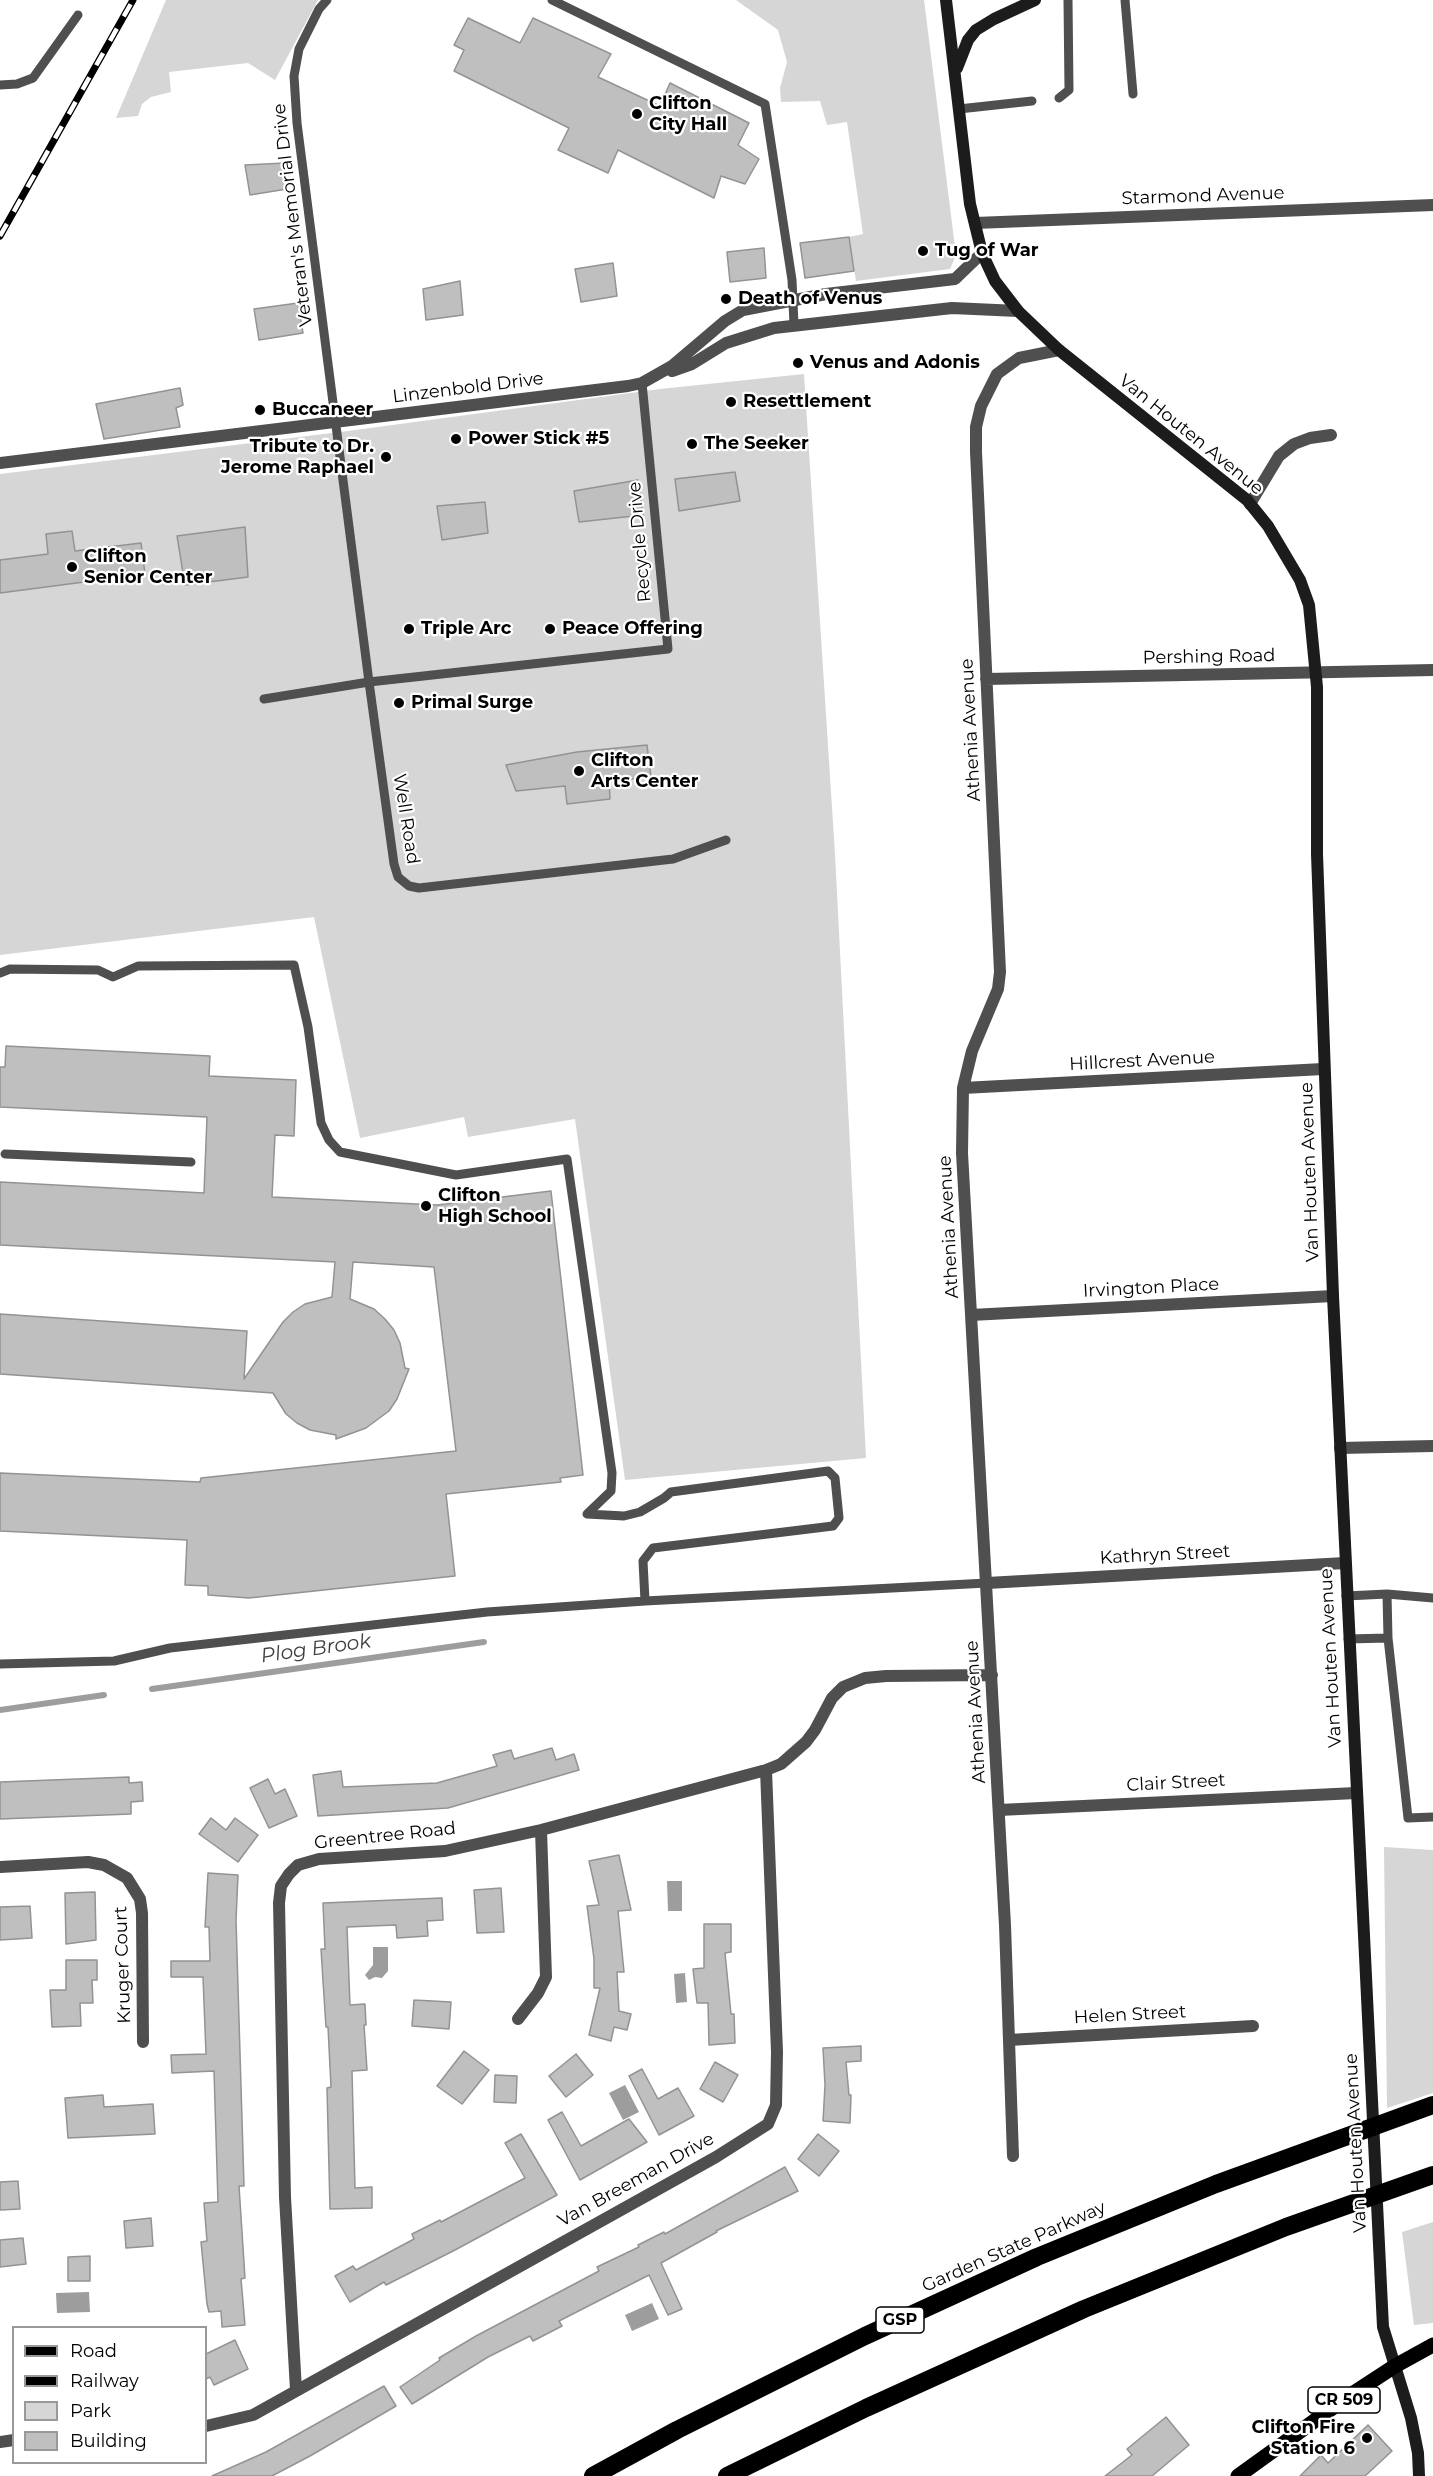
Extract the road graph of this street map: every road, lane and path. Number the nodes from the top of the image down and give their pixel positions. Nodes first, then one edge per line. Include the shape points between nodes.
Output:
1 (327, 0) edge
2 (552, 0) edge
3 (946, 0) edge
4 (1035, 0) edge
5 (1068, 0) edge
6 (1125, 0) edge
7 (78, 15) dead end
8 (955, 72) junction
9 (0, 85) edge
10 (1133, 94) dead end
11 (1059, 98) dead end
12 (1032, 101) dead end
13 (959, 109) junction
14 (1433, 205) edge
15 (975, 223) junction
16 (982, 253) junction
17 (793, 300) junction
18 (1018, 311) junction
19 (794, 325) junction
20 (1059, 350) junction
21 (648, 380) junction
22 (336, 428) junction
23 (1331, 435) dead end
24 (0, 463) edge
25 (1250, 504) junction
26 (1433, 670) edge
27 (1316, 674) junction
28 (986, 679) junction
29 (369, 682) junction
30 (264, 699) dead end
31 (726, 840) dead end
32 (0, 973) edge
33 (1323, 1070) junction
34 (963, 1088) junction
35 (4, 1154) dead end
36 (191, 1162) dead end
37 (1333, 1296) junction
38 (972, 1316) junction
39 (1433, 1446) edge
40 (1340, 1448) junction
41 (1345, 1563) junction
42 (987, 1583) junction
43 (1387, 1594) junction
44 (1346, 1596) junction
45 (1433, 1598) edge
46 (645, 1601) junction
47 (1388, 1638) junction
48 (1348, 1639) junction
49 (0, 1664) edge
50 (992, 1675) junction
51 (766, 1770) junction
52 (1356, 1792) junction
53 (999, 1810) junction
54 (1433, 1817) edge
55 (541, 1830) junction
56 (0, 1867) edge
57 (518, 2019) dead end
58 (1253, 2026) dead end
59 (1009, 2040) junction
60 (143, 2042) dead end
61 (1433, 2105) edge
62 (1013, 2156) dead end
63 (1433, 2175) edge
64 (1433, 2345) edge
65 (1395, 2366) junction
66 (296, 2390) junction
67 (207, 2426) edge
68 (593, 2476) edge
69 (727, 2476) edge
70 (1238, 2476) edge
71 (1419, 2476) edge

1 - 22 lane, Veteran's Memorial Drive via 299,49 294,76
2 - 17 lane via 765,104
3 - 8 main road, Van Houten Avenue
4 - 8 main road via 976,30 964,46
5 - 11 lane via 1069,90
6 - 10 lane
7 - 9 lane via 33,78
8 - 13 main road, Van Houten Avenue
12 - 13 lane
13 - 15 main road, Van Houten Avenue
14 - 15 street, Starmond Avenue
15 - 16 main road, Van Houten Avenue
16 - 17 street, Linzenbold Drive via 955,279
16 - 18 main road, Van Houten Avenue via 995,281
17 - 19 lane
17 - 21 street, Linzenbold Drive via 743,310
18 - 19 street, Linzenbold Drive via 952,308
18 - 20 main road, Van Houten Avenue
19 - 21 street, Linzenbold Drive via 726,343 692,364
20 - 25 main road, Van Houten Avenue
20 - 28 street, Athenia Avenue via 1019,358 997,374 981,406 976,427
21 - 22 street, Linzenbold Drive via 611,389
21 - 29 lane, Recycle Drive via 668,649
22 - 24 street, Linzenbold Drive
22 - 29 lane, Well Road
23 - 25 street via 1294,444 1279,456
25 - 27 main road, Van Houten Avenue via 1300,580 1309,605
26 - 27 street, Pershing Road
27 - 28 street, Pershing Road
27 - 33 main road, Van Houten Avenue
28 - 34 street, Athenia Avenue via 1000,972 998,989 972,1051
29 - 30 lane
29 - 31 lane, Well Road via 394,864 398,877 409,886 419,888 673,859
32 - 46 lane via 10,969 98,970 113,977 138,966 294,965 308,1027 321,1123 340,1152 456,1175 567,1159 612,1473 611,1491 587,1514 640,1512 671,1492 828,1471 836,1478 839,1518 833,1526 653,1548 644,1561
33 - 34 street, Hillcrest Avenue
33 - 37 main road, Van Houten Avenue
34 - 38 street, Athenia Avenue via 962,1153
35 - 36 lane
37 - 38 street, Irvington Place
37 - 40 main road, Van Houten Avenue
38 - 42 street, Athenia Avenue
39 - 40 street
40 - 41 main road, Van Houten Avenue
41 - 42 street, Kathryn Street
41 - 44 main road, Van Houten Avenue
42 - 46 lane
42 - 50 street, Athenia Avenue
43 - 44 lane
43 - 45 lane
43 - 47 lane
44 - 48 main road, Van Houten Avenue
46 - 49 lane via 452,1616 170,1648 114,1661
47 - 48 lane
47 - 54 lane via 1408,1818
48 - 52 main road, Van Houten Avenue
50 - 51 street, Greentree Road via 886,1676 866,1678 843,1687 806,1742 781,1764
50 - 53 street, Athenia Avenue
51 - 55 street, Greentree Road
51 - 66 street, Van Breeman Drive via 777,2052 776,2105 768,2124 716,2157
52 - 53 street, Clair Street
52 - 65 main road, Van Houten Avenue via 1383,2327
53 - 59 street, Athenia Avenue
55 - 57 street via 546,1977
55 - 66 street, Greentree Road via 445,1851 319,1859 298,1865 281,1886 285,2197
56 - 60 street, Kruger Court via 88,1862 104,1865 127,1878 140,1899 142,1913
58 - 59 street, Helen Street
59 - 62 street, Athenia Avenue
61 - 68 highway, Garden State Parkway / GSP via 1216,2184 1037,2257 865,2336
63 - 69 highway via 1286,2228 1084,2309
64 - 65 main road, CR 509
65 - 70 main road, CR 509
65 - 71 main road, Van Houten Avenue via 1411,2418
66 - 67 street, Van Breeman Drive via 253,2415

